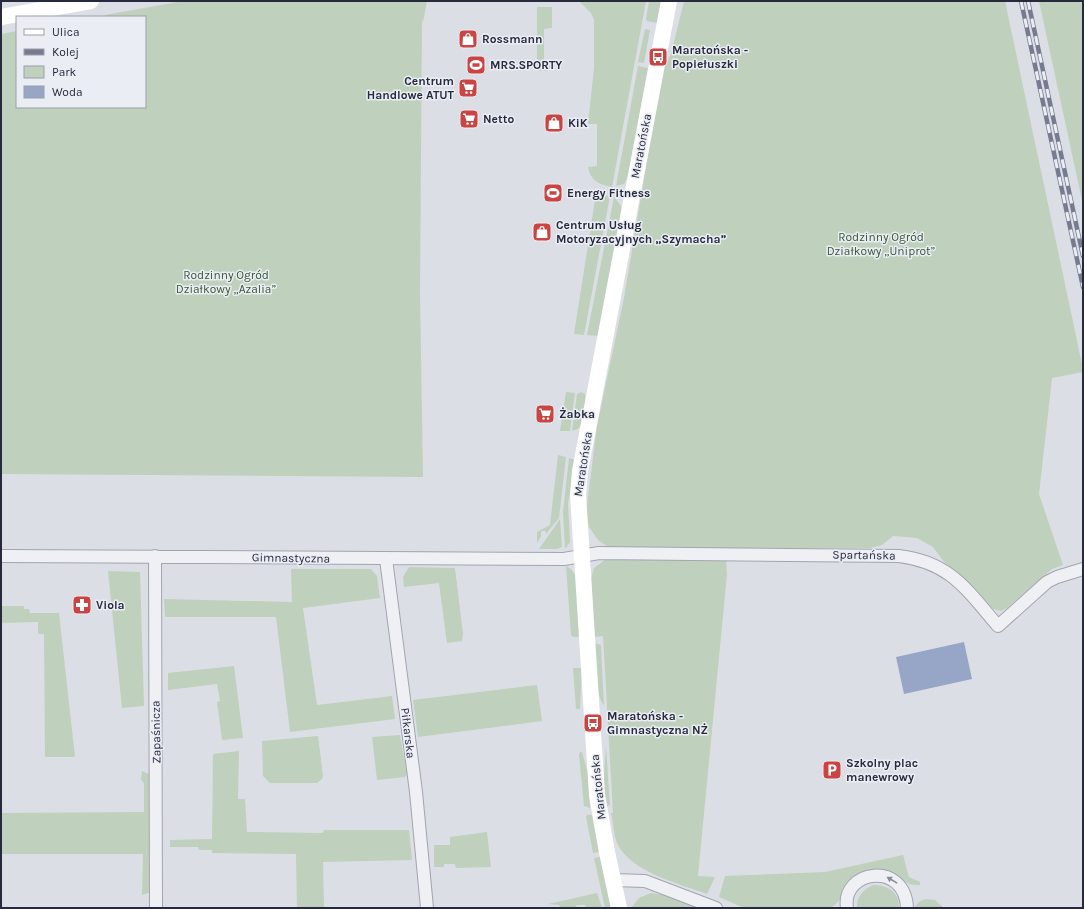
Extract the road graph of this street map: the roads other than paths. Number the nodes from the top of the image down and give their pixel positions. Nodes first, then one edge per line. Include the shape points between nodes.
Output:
1 (90, 1) edge
2 (669, 1) edge
3 (1, 18) edge
4 (599, 553) joint
5 (1, 556) edge
6 (155, 556) junction
7 (582, 556) junction
8 (386, 559) junction
9 (1083, 569) edge
10 (613, 880) junction
11 (156, 908) edge
12 (427, 908) edge
13 (619, 908) edge
14 (716, 908) edge
15 (847, 908) edge
16 (907, 908) edge

1 - 3 main road
2 - 7 main road, Maratońska via 580,471 577,504
4 - 7 street, Gimnastyczna
4 - 9 street, Spartańska via 842,554 912,557 932,563 955,578 998,626 1047,582 1057,576
5 - 6 street, Gimnastyczna
6 - 8 street, Gimnastyczna
6 - 11 street, Zapaśnicza
7 - 8 street, Gimnastyczna
7 - 10 main road, Maratońska via 599,811
8 - 12 street, Piłkarska via 421,838
10 - 13 main road, Maratońska
10 - 14 street via 645,881
16 -> 15 street via 906,897 896,881 878,875 868,876 853,887 848,896

